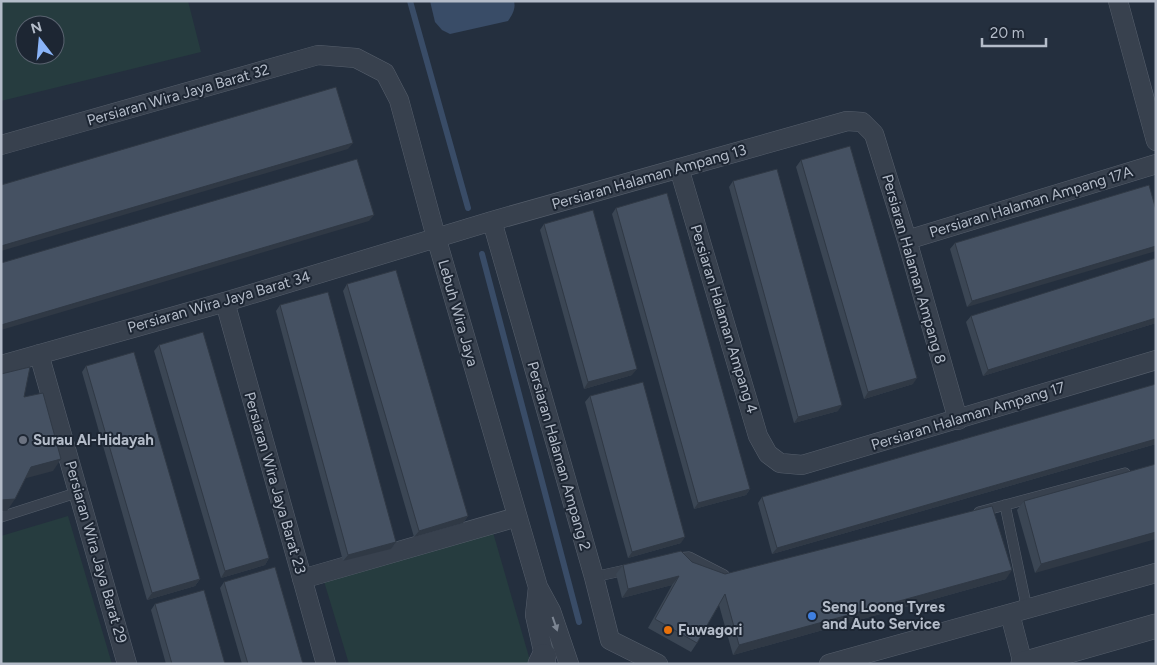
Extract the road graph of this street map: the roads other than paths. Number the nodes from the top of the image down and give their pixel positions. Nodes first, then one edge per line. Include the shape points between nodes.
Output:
1 (1118, 1) edge
2 (356, 58) joint
3 (862, 122) joint
4 (1156, 141) edge
5 (1, 145) edge
6 (1156, 164) edge
7 (679, 168) junction
8 (492, 221) junction
9 (436, 237) junction
10 (907, 240) junction
11 (225, 302) junction
12 (39, 354) junction
13 (1156, 360) edge
14 (1, 365) edge
15 (958, 420) junction
16 (780, 463) joint
17 (1137, 470) edge
18 (78, 492) junction
19 (1005, 505) junction
20 (967, 515) edge
21 (1, 517) edge
22 (517, 517) junction
23 (664, 560) edge
24 (638, 566) edge
25 (1156, 573) edge
26 (594, 577) junction
27 (734, 577) edge
28 (302, 579) junction
29 (538, 586) junction
30 (1019, 611) junction
31 (1156, 626) edge
32 (543, 661) edge
33 (127, 664) edge
34 (326, 664) edge
35 (569, 664) edge
36 (658, 664) edge
37 (829, 664) edge
38 (1023, 664) edge

1 - 4 street
2 - 5 street, Persiaran Wira Jaya Barat 32 via 318,55
2 - 9 street, Lebuh Wira Jaya via 385,72 399,100
3 - 7 street, Persiaran Halaman Ampang 13 via 847,121
3 - 10 street, Persiaran Halaman Ampang 8 via 874,134
6 - 10 street, Persiaran Halaman Ampang 17A
7 - 8 street, Persiaran Halaman Ampang 13
7 - 16 street, Persiaran Halaman Ampang 4 via 758,436 768,454
8 - 9 street, Persiaran Halaman Ampang 13
8 - 26 street, Persiaran Halaman Ampang 2
9 - 11 street, Persiaran Wira Jaya Barat 34
9 - 22 street, Lebuh Wira Jaya
10 - 15 street, Persiaran Halaman Ampang 8
11 - 12 street, Persiaran Wira Jaya Barat 34
11 - 28 street, Persiaran Wira Jaya Barat 23
12 - 14 street, Persiaran Wira Jaya Barat 34
12 - 18 street, Persiaran Wira Jaya Barat 29
13 - 15 street, Persiaran Halaman Ampang 17
15 - 16 street, Persiaran Halaman Ampang 17 via 802,465
17 - 19 lane
18 - 21 lane
18 - 33 street, Persiaran Wira Jaya Barat 29
19 - 20 lane
19 - 30 lane
22 - 28 street
22 - 29 street, Lebuh Wira Jaya
23 - 27 lane via 689,557
24 - 26 lane
25 - 30 street
26 - 36 street, Persiaran Halaman Ampang 2 via 610,640
28 - 34 street, Persiaran Wira Jaya Barat 23
29 - 32 street, Lebuh Wira Jaya via 534,615
29 -> 35 street, Lebuh Wira Jaya
30 - 37 street
30 - 38 street
31 - 38 street

